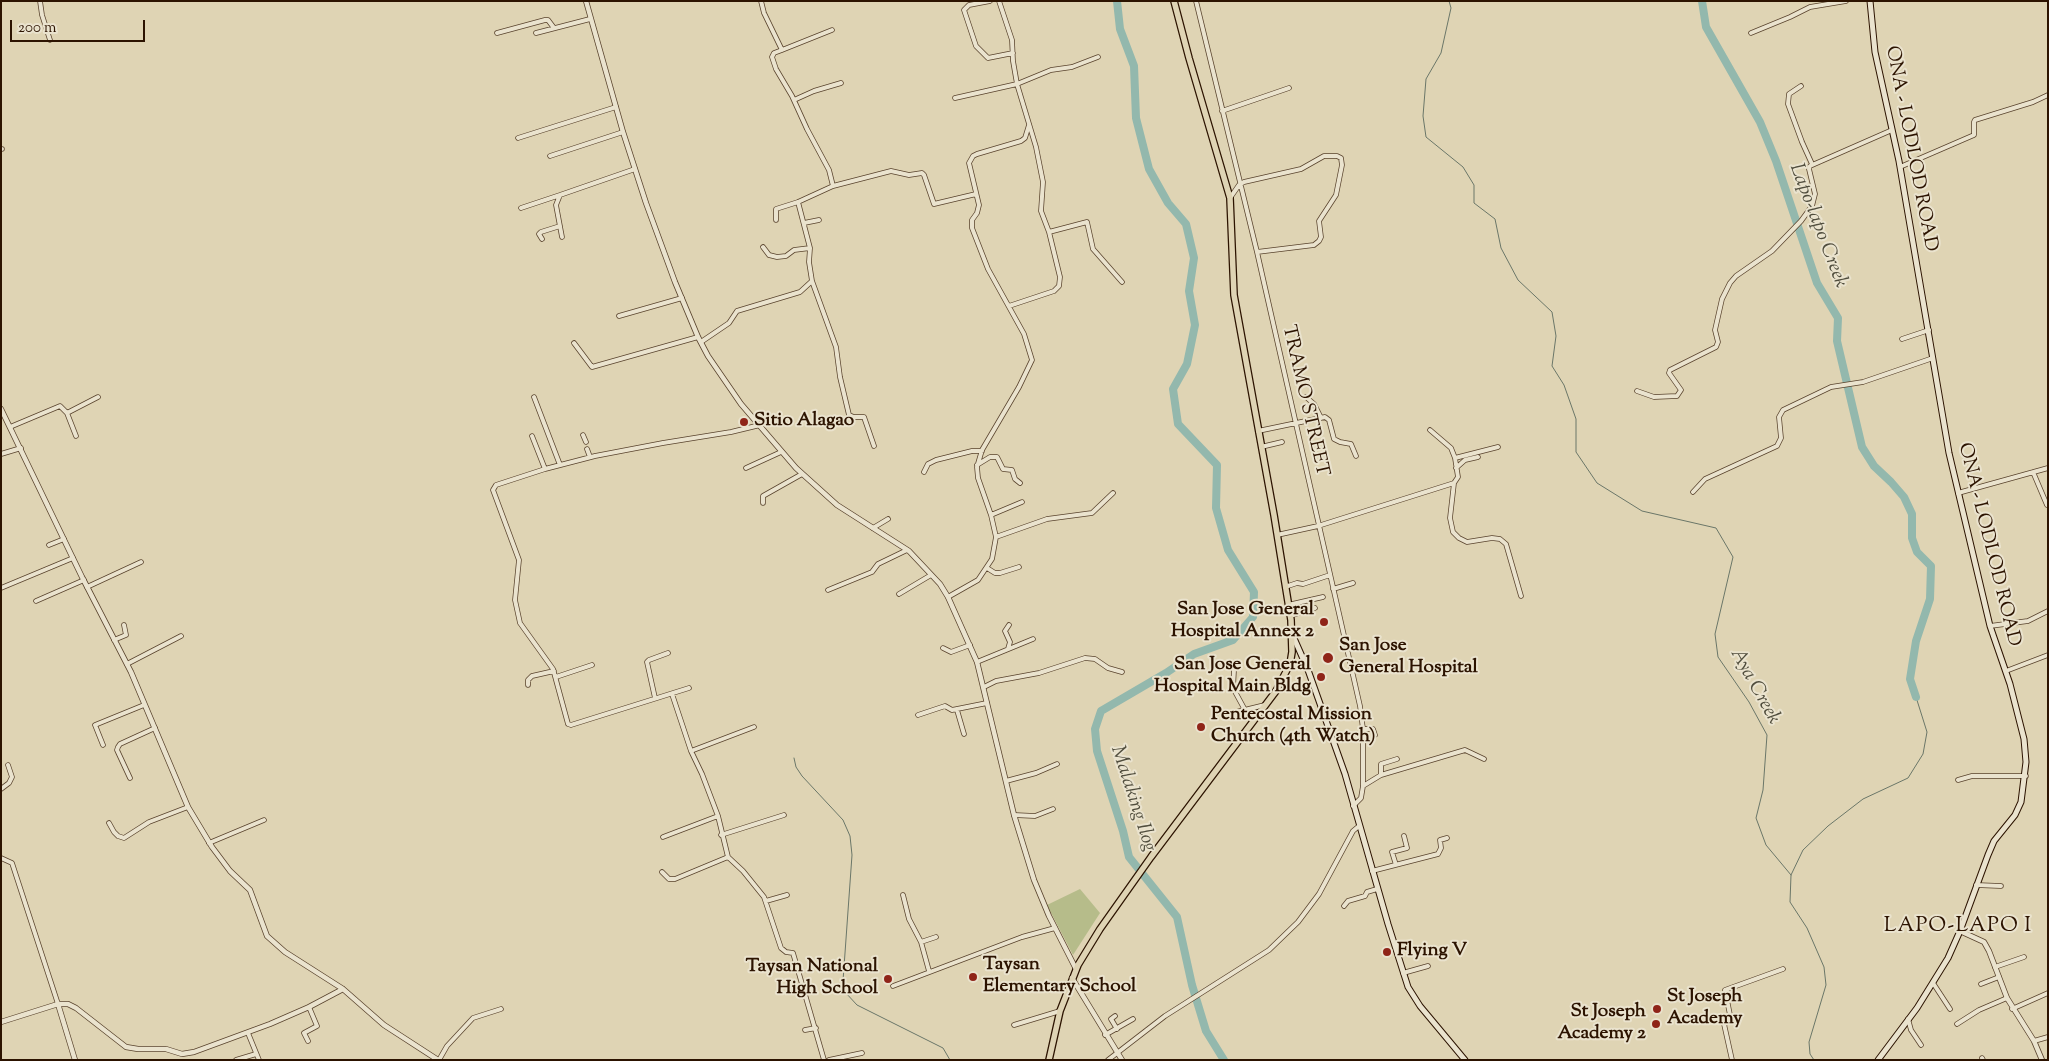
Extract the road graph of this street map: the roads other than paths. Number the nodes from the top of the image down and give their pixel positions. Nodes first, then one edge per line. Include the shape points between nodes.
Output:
1 (40, 1) edge
2 (586, 1) edge
3 (761, 1) edge
4 (990, 1) edge
5 (999, 1) edge
6 (1174, 1) edge
7 (1196, 1) edge
8 (1846, 1) edge
9 (1870, 1) edge
10 (590, 19) junction
11 (554, 28) junction
12 (832, 30) dead end
13 (497, 33) dead end
14 (536, 33) dead end
15 (1751, 33) dead end
16 (50, 40) dead end
17 (782, 50) junction
18 (1013, 53) junction
19 (1098, 57) dead end
20 (841, 83) dead end
21 (1017, 84) junction
22 (1801, 86) dead end
23 (1289, 88) dead end
24 (2048, 95) edge
25 (955, 98) dead end
26 (794, 100) junction
27 (616, 107) junction
28 (1222, 111) junction
29 (1029, 125) junction
30 (1892, 130) junction
31 (623, 132) junction
32 (518, 138) dead end
33 (550, 156) dead end
34 (1812, 164) junction
35 (1900, 167) junction
36 (635, 169) junction
37 (1239, 184) junction
38 (833, 186) junction
39 (976, 194) junction
40 (560, 195) junction
41 (1230, 198) junction
42 (798, 202) junction
43 (521, 208) dead end
44 (776, 220) dead end
45 (819, 220) dead end
46 (804, 223) junction
47 (560, 226) junction
48 (1049, 232) junction
49 (562, 237) dead end
50 (542, 239) dead end
51 (763, 247) dead end
52 (810, 248) junction
53 (1256, 252) junction
54 (812, 281) junction
55 (1122, 282) dead end
56 (682, 298) junction
57 (1009, 306) junction
58 (619, 316) dead end
59 (1929, 330) junction
60 (698, 337) junction
61 (1902, 339) dead end
62 (701, 342) junction
63 (574, 343) dead end
64 (1933, 358) junction
65 (1637, 391) dead end
66 (98, 397) dead end
67 (534, 397) dead end
68 (1306, 397) dead end
69 (1, 409) edge
70 (67, 413) junction
71 (1321, 418) junction
72 (1296, 423) junction
73 (760, 424) junction
74 (10, 426) junction
75 (1430, 430) dead end
76 (1258, 431) junction
77 (583, 435) dead end
78 (76, 436) dead end
79 (532, 436) dead end
80 (586, 442) dead end
81 (1282, 442) dead end
82 (874, 446) dead end
83 (1498, 447) dead end
84 (21, 448) junction
85 (587, 448) dead end
86 (1261, 448) junction
87 (982, 451) junction
88 (781, 452) junction
89 (1, 454) edge
90 (1356, 456) dead end
91 (1478, 457) dead end
92 (590, 458) junction
93 (1455, 458) junction
94 (977, 464) junction
95 (560, 465) junction
96 (746, 468) dead end
97 (1456, 468) junction
98 (2048, 468) edge
99 (545, 469) junction
100 (924, 472) dead end
101 (2033, 472) junction
102 (802, 474) junction
103 (1020, 483) dead end
104 (1454, 483) junction
105 (1692, 492) dead end
106 (1114, 493) dead end
107 (1958, 493) junction
108 (1022, 502) dead end
109 (763, 503) dead end
110 (2046, 505) dead end
111 (991, 515) junction
112 (888, 519) dead end
113 (1318, 526) junction
114 (873, 528) junction
115 (1277, 535) junction
116 (996, 537) junction
117 (64, 539) junction
118 (48, 545) dead end
119 (907, 550) junction
120 (73, 558) junction
121 (141, 562) dead end
122 (1018, 567) dead end
123 (988, 568) junction
124 (931, 575) junction
125 (1330, 575) junction
126 (84, 580) junction
127 (1353, 583) dead end
128 (87, 587) junction
129 (1284, 587) junction
130 (1, 588) edge
131 (1333, 589) junction
132 (828, 590) dead end
133 (898, 594) dead end
134 (1521, 596) dead end
135 (948, 597) junction
136 (1323, 597) dead end
137 (36, 601) dead end
138 (1288, 605) junction
139 (1315, 608) dead end
140 (2048, 611) edge
141 (1290, 616) junction
142 (124, 625) dead end
143 (1008, 625) dead end
144 (1990, 626) junction
145 (181, 636) dead end
146 (1293, 636) junction
147 (1033, 639) dead end
148 (114, 640) junction
149 (970, 645) junction
150 (943, 648) dead end
151 (1008, 649) junction
152 (668, 653) dead end
153 (2048, 655) edge
154 (977, 662) junction
155 (127, 664) junction
156 (592, 665) dead end
157 (1234, 670) dead end
158 (554, 671) junction
159 (2006, 671) junction
160 (1122, 672) dead end
161 (556, 677) junction
162 (528, 685) dead end
163 (984, 687) junction
164 (689, 688) dead end
165 (672, 694) junction
166 (655, 698) junction
167 (987, 703) junction
168 (144, 705) junction
169 (1265, 705) junction
170 (1218, 709) dead end
171 (956, 710) junction
172 (1245, 710) junction
173 (918, 715) dead end
174 (754, 727) dead end
175 (155, 728) junction
176 (1363, 729) junction
177 (964, 734) dead end
178 (1375, 736) dead end
179 (103, 745) dead end
180 (690, 751) junction
181 (1484, 758) dead end
182 (1396, 759) dead end
183 (1057, 764) dead end
184 (8, 765) dead end
185 (1381, 775) junction
186 (2026, 776) junction
187 (130, 778) dead end
188 (1958, 780) dead end
189 (1006, 781) junction
190 (1363, 786) junction
191 (1, 789) edge
192 (1353, 806) junction
193 (188, 807) junction
194 (1053, 809) dead end
195 (784, 815) dead end
196 (1014, 815) junction
197 (718, 816) junction
198 (264, 820) dead end
199 (109, 823) dead end
200 (1359, 826) junction
201 (721, 835) junction
202 (1404, 836) dead end
203 (663, 837) dead end
204 (1447, 838) dead end
205 (209, 843) junction
206 (728, 857) junction
207 (1, 858) edge
208 (1396, 865) junction
209 (1372, 871) junction
210 (662, 872) dead end
211 (1976, 885) junction
212 (2001, 886) dead end
213 (1378, 889) junction
214 (787, 895) dead end
215 (903, 895) dead end
216 (766, 901) junction
217 (1344, 906) dead end
218 (909, 919) junction
219 (902, 921) dead end
220 (1055, 928) junction
221 (1960, 931) junction
222 (936, 937) dead end
223 (921, 942) junction
224 (2024, 956) dead end
225 (1428, 966) dead end
226 (1995, 967) junction
227 (1076, 969) junction
228 (1783, 969) dead end
229 (929, 971) junction
230 (1403, 972) junction
231 (1999, 977) junction
232 (1072, 978) junction
233 (1933, 983) junction
234 (1981, 984) dead end
235 (893, 986) dead end
236 (343, 989) junction
237 (2048, 993) edge
238 (2006, 998) junction
239 (58, 1004) junction
240 (309, 1007) junction
241 (1950, 1008) dead end
242 (501, 1009) dead end
243 (2012, 1009) junction
244 (1060, 1011) junction
245 (1115, 1016) dead end
246 (1133, 1019) dead end
247 (1908, 1019) junction
248 (1, 1022) edge
249 (1957, 1024) dead end
250 (1014, 1025) dead end
251 (816, 1028) junction
252 (1117, 1029) junction
253 (805, 1030) dead end
254 (248, 1033) junction
255 (1106, 1035) junction
256 (2048, 1037) edge
257 (308, 1041) dead end
258 (2034, 1041) junction
259 (1921, 1045) dead end
260 (1116, 1052) junction
261 (862, 1053) dead end
262 (256, 1054) junction
263 (75, 1060) edge
264 (236, 1060) edge
265 (258, 1060) edge
266 (438, 1060) edge
267 (824, 1060) edge
268 (829, 1060) edge
269 (1048, 1060) edge
270 (1108, 1060) edge
271 (1122, 1060) edge
272 (1465, 1060) edge
273 (1732, 1060) edge
274 (1878, 1060) edge
275 (2042, 1060) edge

1 - 16 street
2 - 10 street
3 - 17 street
4 - 18 street via 970,5 964,10 976,46 988,58
5 - 18 street
6 - 41 highway
7 - 28 street, TRAMO STREET
8 - 15 street via 1810,7
9 - 30 main road, ONA - LODLOD ROAD via 1875,52
10 - 11 street
10 - 27 street
11 - 13 street via 545,20
11 - 14 street
12 - 17 street
17 - 26 street via 772,57
18 - 21 street
19 - 21 street via 1072,67 1051,70
20 - 26 street
21 - 25 street
21 - 29 street
22 - 34 street via 1789,94 1788,104
23 - 28 street
24 - 35 street via 1976,120 1974,135
26 - 38 street via 829,170
27 - 31 street
27 - 32 street
28 - 37 street, TRAMO STREET
29 - 39 street via 1021,141 970,159
29 - 48 street via 1043,182 1041,211
30 - 34 street
30 - 35 main road, ONA - LODLOD ROAD
31 - 33 street
31 - 36 street
34 - 65 street via 1809,169 1814,199 1812,206 1772,251 1730,283 1715,330 1716,347 1670,370 1680,390 1677,396 1654,397
35 - 59 main road, ONA - LODLOD ROAD
36 - 40 street
36 - 56 street
37 - 41 street
37 - 53 street, TRAMO STREET
37 - 53 street via 1301,169 1324,156 1337,156 1342,165 1336,195 1319,221 1319,242
38 - 39 street via 890,171 909,175 922,173 934,204
38 - 42 street
39 - 57 street via 978,209 972,228 988,269
40 - 43 street
40 - 47 street via 556,205
41 - 76 highway via 1233,286
42 - 44 street via 776,210
42 - 46 street
45 - 46 street
46 - 52 street
47 - 49 street
47 - 50 street via 541,232
48 - 55 street via 1087,222 1093,249
48 - 57 street via 1060,277 1059,286 1054,291
51 - 52 street via 772,257
52 - 54 street
53 - 72 street, TRAMO STREET
54 - 62 street via 800,292 737,311 729,323
54 - 82 street via 836,347 849,414 864,417
56 - 58 street
56 - 60 street
57 - 87 street via 1030,348 1032,360
59 - 61 street
59 - 64 main road, ONA - LODLOD ROAD
60 - 62 street
60 - 63 street via 592,366
62 - 73 street via 741,404
64 - 105 street via 1852,384 1831,387 1783,410 1778,417 1781,438 1777,446 1705,479
64 - 107 main road, ONA - LODLOD ROAD
66 - 70 street
67 - 95 street
68 - 71 street
69 - 74 street
70 - 74 street via 60,406
70 - 78 street
71 - 72 street
71 - 90 street via 1329,420 1336,441 1352,444
72 - 76 street
72 - 113 street, TRAMO STREET
73 - 88 street
73 - 92 street
74 - 84 street
75 - 93 street via 1451,448
76 - 86 highway
77 - 80 street
79 - 99 street
81 - 86 street
83 - 93 street
84 - 89 street
84 - 117 street
85 - 92 street
86 - 115 highway
87 - 94 street
87 - 100 street via 936,460 928,464
88 - 96 street
88 - 102 street
91 - 97 street via 1465,460
92 - 95 street
93 - 97 street
94 - 103 street via 996,457 1003,469 1011,469
94 - 111 street via 978,478
95 - 99 street
97 - 104 street via 1458,478
98 - 101 street
99 - 158 street via 496,485 493,490 519,560 514,600 520,623
101 - 107 street
101 - 110 street
102 - 109 street via 763,496
102 - 114 street via 837,505
104 - 113 street
104 - 134 street via 1450,518 1453,532 1467,542 1492,538 1506,544
106 - 116 street via 1092,513 1047,519
107 - 144 main road, ONA - LODLOD ROAD
108 - 111 street
111 - 116 street
112 - 114 street
113 - 115 street
113 - 125 street, TRAMO STREET
114 - 119 street
115 - 129 highway
116 - 123 street
117 - 118 street
117 - 120 street
119 - 124 street
119 - 132 street via 878,564 872,572
120 - 126 street
120 - 130 street
121 - 128 street
122 - 123 street via 1000,573
123 - 135 street via 978,580
124 - 133 street
124 - 135 street
125 - 129 street
125 - 131 street, TRAMO STREET
126 - 128 street
126 - 137 street
127 - 131 street
128 - 148 street
129 - 138 highway
131 - 176 street, TRAMO STREET
135 - 149 street
136 - 138 street
138 - 141 highway
139 - 141 street
140 - 144 street via 2028,621
141 - 146 highway
142 - 148 street via 126,636
143 - 151 street via 1005,631 1010,642
144 - 159 main road, ONA - LODLOD ROAD
145 - 155 street
146 - 169 highway via 1290,664
146 - 192 main road via 1332,733
147 - 151 street
148 - 155 street
149 - 150 street via 952,652
149 - 154 street
151 - 154 street
152 - 166 street via 647,662
153 - 159 street
154 - 163 street
155 - 168 street
156 - 161 street
157 - 172 street via 1233,688
158 - 161 street
158 - 162 street via 532,676
159 - 186 main road, ONA - LODLOD ROAD via 2025,747
160 - 163 street via 1095,659 1085,658
161 - 166 street via 570,725
163 - 167 street
164 - 165 street
165 - 166 street
165 - 180 street
167 - 171 street
167 - 189 street
168 - 175 street
168 - 179 street via 95,725
169 - 172 street
169 - 227 highway via 1151,857
170 - 172 street via 1223,715
171 - 173 street via 945,706
171 - 177 street
174 - 180 street
175 - 187 street via 118,747
175 - 193 street
176 - 178 street via 1374,729
176 - 190 street, TRAMO STREET
180 - 197 street
181 - 185 street via 1464,750
182 - 185 street via 1380,764
183 - 189 street
184 - 191 street via 12,777
185 - 190 street
186 - 188 street via 1972,776
186 - 211 main road, ONA - LODLOD ROAD via 2015,814 1994,841
189 - 196 street
190 - 192 street, TRAMO STREET via 1361,798
192 - 200 main road
193 - 199 street via 149,822 124,838 114,832
193 - 205 street
194 - 196 street via 1035,816
195 - 201 street
196 - 220 street via 1034,880
197 - 201 street
197 - 203 street
198 - 205 street
200 - 209 main road
200 - 260 street via 1353,831 1319,894 1298,922 1269,950
201 - 206 street
202 - 208 street via 1407,848 1392,852
204 - 208 street via 1440,840 1438,854
205 - 236 street via 230,871 250,890 272,942
206 - 210 street via 675,879 669,879
206 - 216 street
207 - 239 street via 12,863
208 - 209 street
209 - 213 main road
211 - 212 street
211 - 221 main road, ONA - LODLOD ROAD
213 - 217 street via 1348,901
213 - 230 main road
214 - 216 street
215 - 218 street
216 - 251 street via 781,948 793,953
218 - 219 street
218 - 223 street
220 - 227 street
220 - 229 street
221 - 226 street via 1984,942
221 - 233 main road, ONA - LODLOD ROAD
222 - 223 street
223 - 229 street
224 - 226 street
225 - 230 street
226 - 231 street
227 - 232 highway
228 - 273 street via 1725,990 1730,1020 1724,1024
229 - 235 street
230 - 272 main road via 1411,994
231 - 234 street
231 - 238 street
232 - 244 highway
232 - 255 street
233 - 241 street
233 - 247 main road, ONA - LODLOD ROAD
236 - 240 street
236 - 266 street via 384,1025
237 - 243 street
238 - 243 street
238 - 249 street
239 - 248 street
239 - 254 street via 76,1008 126,1047 138,1050 166,1049 182,1054
239 - 263 street
240 - 254 street
240 - 257 street via 317,1026 304,1033
242 - 266 street via 473,1018 446,1046
243 - 258 street
244 - 250 street
244 - 269 highway
245 - 252 street via 1111,1018
246 - 252 street
247 - 259 street
247 - 274 main road, ONA - LODLOD ROAD
251 - 253 street
251 - 267 street
252 - 255 street
254 - 262 street
255 - 260 street
256 - 258 street
258 - 275 street
260 - 270 street
260 - 271 street
261 - 268 street
262 - 264 street
262 - 265 street

